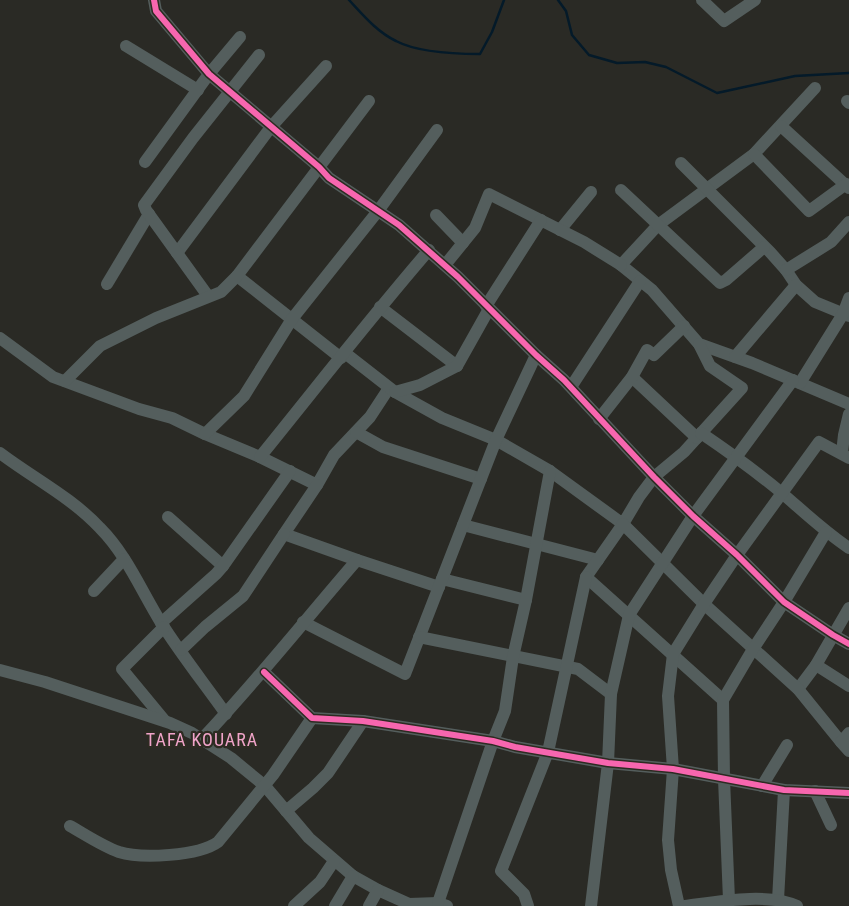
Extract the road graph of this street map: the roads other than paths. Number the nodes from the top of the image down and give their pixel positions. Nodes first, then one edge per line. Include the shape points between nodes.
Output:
1 (154, 0) edge
2 (702, 0) edge
3 (755, 0) edge
4 (240, 38) dead end
5 (126, 46) dead end
6 (259, 55) dead end
7 (326, 66) dead end
8 (209, 74) junction
9 (816, 88) dead end
10 (198, 90) junction
11 (230, 92) junction
12 (369, 101) dead end
13 (782, 126) junction
14 (271, 127) junction
15 (437, 130) dead end
16 (754, 154) junction
17 (145, 162) dead end
18 (680, 162) dead end
19 (319, 167) junction
20 (847, 186) edge
21 (706, 188) junction
22 (621, 190) dead end
23 (591, 192) dead end
24 (378, 211) junction
25 (149, 214) junction
26 (436, 215) dead end
27 (541, 220) junction
28 (849, 222) edge
29 (658, 225) junction
30 (560, 230) junction
31 (463, 243) junction
32 (764, 247) junction
33 (429, 250) junction
34 (177, 253) junction
35 (445, 265) junction
36 (621, 265) junction
37 (786, 270) junction
38 (237, 276) junction
39 (640, 281) junction
40 (107, 284) dead end
41 (796, 285) junction
42 (208, 296) junction
43 (849, 298) edge
44 (380, 306) junction
45 (488, 307) junction
46 (846, 315) edge
47 (292, 319) junction
48 (684, 326) junction
49 (0, 338) edge
50 (699, 344) junction
51 (343, 355) junction
52 (536, 355) junction
53 (735, 357) junction
54 (457, 366) junction
55 (632, 377) junction
56 (65, 381) junction
57 (796, 381) junction
58 (571, 387) junction
59 (392, 390) junction
60 (849, 404) edge
61 (849, 414) edge
62 (599, 418) junction
63 (356, 432) junction
64 (205, 434) junction
65 (699, 435) junction
66 (496, 440) junction
67 (0, 452) edge
68 (845, 455) edge
69 (260, 456) junction
70 (737, 458) junction
71 (290, 471) junction
72 (550, 471) junction
73 (654, 478) junction
74 (481, 479) junction
75 (317, 485) junction
76 (782, 494) junction
77 (693, 516) junction
78 (168, 517) dead end
79 (623, 524) junction
80 (463, 525) junction
81 (826, 532) junction
82 (284, 534) junction
83 (537, 545) junction
84 (849, 548) edge
85 (737, 555) junction
86 (124, 559) junction
87 (357, 560) junction
88 (598, 560) junction
89 (663, 564) junction
90 (223, 566) junction
91 (586, 577) junction
92 (440, 583) junction
93 (94, 591) dead end
94 (526, 600) junction
95 (784, 602) junction
96 (704, 604) junction
97 (849, 608) edge
98 (630, 615) junction
99 (303, 622) junction
100 (163, 625) junction
101 (832, 635) junction
102 (419, 637) junction
103 (849, 644) edge
104 (753, 649) junction
105 (181, 650) junction
106 (673, 654) junction
107 (513, 657) junction
108 (816, 665) junction
109 (567, 667) junction
110 (0, 670) edge
111 (264, 672) junction
112 (849, 686) edge
113 (798, 689) junction
114 (611, 694) junction
115 (723, 700) junction
116 (226, 714) junction
117 (312, 718) junction
118 (165, 721) junction
119 (363, 721) junction
120 (202, 739) junction
121 (493, 741) junction
122 (846, 742) edge
123 (787, 745) dead end
124 (548, 752) junction
125 (608, 763) junction
126 (673, 769) junction
127 (724, 779) junction
128 (265, 786) junction
129 (762, 786) junction
130 (784, 790) junction
131 (815, 791) junction
132 (849, 793) edge
133 (286, 811) junction
134 (831, 824) dead end
135 (70, 826) dead end
136 (334, 861) junction
137 (354, 876) junction
138 (378, 890) junction
139 (729, 900) junction
140 (778, 900) junction
141 (437, 905) edge
142 (294, 906) edge
143 (335, 906) edge
144 (369, 906) edge
145 (528, 906) edge
146 (591, 906) edge
147 (679, 906) edge
148 (685, 906) edge
149 (797, 906) edge

1 - 8 street via 156,11
2 - 3 street via 724,21
4 - 8 street
5 - 10 street
6 - 11 street
7 - 14 street
8 - 10 street
8 - 11 street
9 - 13 street
10 - 17 street
11 - 14 street
11 - 25 street via 145,202 144,207
12 - 19 street
13 - 16 street
13 - 20 street
14 - 19 street
14 - 34 street
15 - 24 street
16 - 20 street via 809,211
16 - 21 street
18 - 21 street
19 - 24 street via 329,178
19 - 38 street
21 - 29 street
21 - 32 street
22 - 29 street
23 - 30 street
24 - 33 street
24 - 47 street
25 - 34 street
25 - 40 street
26 - 31 street
27 - 30 street
27 - 31 street via 489,194 475,228
27 - 45 street
28 - 37 street via 831,242
29 - 32 street via 720,283
29 - 36 street
30 - 36 street
31 - 35 street
32 - 37 street
33 - 35 street
33 - 44 street
34 - 42 street
35 - 45 street
36 - 39 street
37 - 41 street
38 - 42 street via 221,292
38 - 47 street
39 - 48 street
39 - 58 street
41 - 46 street via 815,302
41 - 53 street
42 - 56 street via 100,346
43 - 46 street
44 - 51 street
44 - 54 street
45 - 52 street
45 - 54 street
46 - 57 street
47 - 51 street
47 - 64 street via 244,396
48 - 50 street
48 - 55 street via 654,355 647,350
49 - 56 street via 49,375
50 - 53 street
50 - 65 street via 710,366 742,388
51 - 59 street
51 - 69 street
52 - 58 street
52 - 66 street
53 - 57 street
54 - 59 street via 420,385
55 - 62 street
55 - 65 street
56 - 64 street via 172,418
57 - 60 street
57 - 70 street
58 - 62 street
59 - 63 street
59 - 66 street via 442,418
61 - 68 street via 844,434
62 - 73 street
63 - 74 street via 383,447
63 - 75 street via 334,455
64 - 69 street
65 - 70 street
65 - 73 street
66 - 72 street
66 - 74 street
67 - 86 street via 22,470 62,494 100,528
68 - 76 street via 819,442
69 - 71 street
70 - 76 street
70 - 77 street
71 - 75 street
71 - 90 street
72 - 79 street
72 - 83 street
73 - 77 street
73 - 79 street via 638,496
74 - 80 street
75 - 82 street
76 - 81 street
76 - 85 street
77 - 85 street
77 - 89 street
78 - 90 street
79 - 88 street
79 - 89 street
80 - 83 street
80 - 92 street
81 - 84 street
81 - 95 street
82 - 87 street
82 - 105 street via 243,596
83 - 88 street
83 - 94 street
85 - 95 street
85 - 96 street
86 - 93 street
86 - 100 street
87 - 92 street
87 - 99 street
88 - 91 street
89 - 96 street
89 - 98 street
90 - 100 street
91 - 98 street
91 - 109 street
92 - 94 street
92 - 102 street
94 - 107 street
95 - 101 street
95 - 104 street
96 - 104 street
96 - 106 street
97 - 101 street
98 - 106 street
98 - 114 street
99 - 102 street via 405,674
99 - 111 street
100 - 105 street
100 - 118 street via 122,669
101 - 103 street
101 - 108 street
102 - 107 street
104 - 113 street
104 - 115 street
105 - 116 street
106 - 115 street
106 - 126 street via 668,696
107 - 109 street
107 - 121 street via 505,711
108 - 112 street
108 - 113 street
109 - 114 street via 578,669
109 - 124 street
110 - 118 street
111 - 116 street
111 - 117 street
113 - 122 street
114 - 125 street
115 - 127 street
116 - 120 street
117 - 119 street
117 - 128 street
118 - 120 street
119 - 121 street
119 - 133 street via 328,773
120 - 128 street
121 - 124 street
121 - 141 street
123 - 129 street
124 - 125 street
124 - 145 street via 501,871 524,894
125 - 126 street
125 - 146 street
126 - 127 street
126 - 147 street via 668,840
127 - 129 street
127 - 139 street
128 - 133 street
128 - 135 street via 218,842 195,852 130,855
129 - 130 street
130 - 131 street
130 - 140 street
131 - 132 street
131 - 134 street
133 - 136 street
136 - 137 street
136 - 142 street via 320,882
137 - 138 street
137 - 143 street
138 - 141 street via 409,904
138 - 144 street
139 - 140 street
139 - 148 street
140 - 149 street

